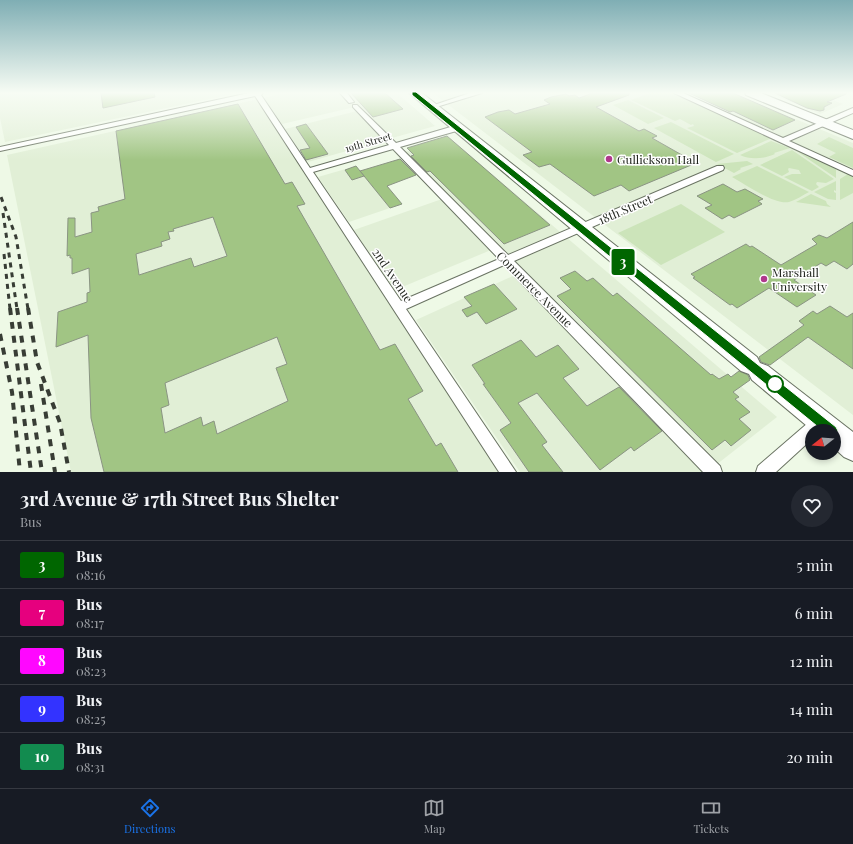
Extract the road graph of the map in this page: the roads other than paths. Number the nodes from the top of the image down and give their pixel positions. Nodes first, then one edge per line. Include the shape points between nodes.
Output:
1 (159, 115) edge
2 (271, 115) edge
3 (364, 115) edge
4 (441, 115) edge
5 (724, 115) edge
6 (804, 115) edge
7 (842, 115) edge
8 (824, 123) junction
9 (457, 128) junction
10 (853, 135) edge
11 (783, 141) junction
12 (394, 146) junction
13 (0, 149) edge
14 (720, 168) dead end
15 (308, 171) junction
16 (853, 173) edge
17 (581, 228) junction
18 (506, 260) junction
19 (398, 307) junction
20 (824, 424) edge
21 (841, 438) edge
22 (805, 444) edge
23 (853, 448) edge
24 (508, 472) edge
25 (714, 472) edge
26 (764, 472) edge

1 - 13 street
2 - 15 street, 2nd Avenue
3 - 12 street, Commerce Avenue
4 - 9 main road
5 - 11 street
6 - 8 main road
7 - 8 street
8 - 10 main road
8 - 11 street
9 - 12 street, 19th Street
9 - 17 main road
11 - 16 street
12 - 15 street, 19th Street
12 - 18 street, Commerce Avenue
14 - 17 street, 18th Street
15 - 19 street, 2nd Avenue
17 - 18 street, 18th Street
17 - 20 main road
18 - 19 street, 18th Street
18 - 25 street, Commerce Avenue
19 - 24 street, 2nd Avenue
21 - 23 main road
22 - 26 street

